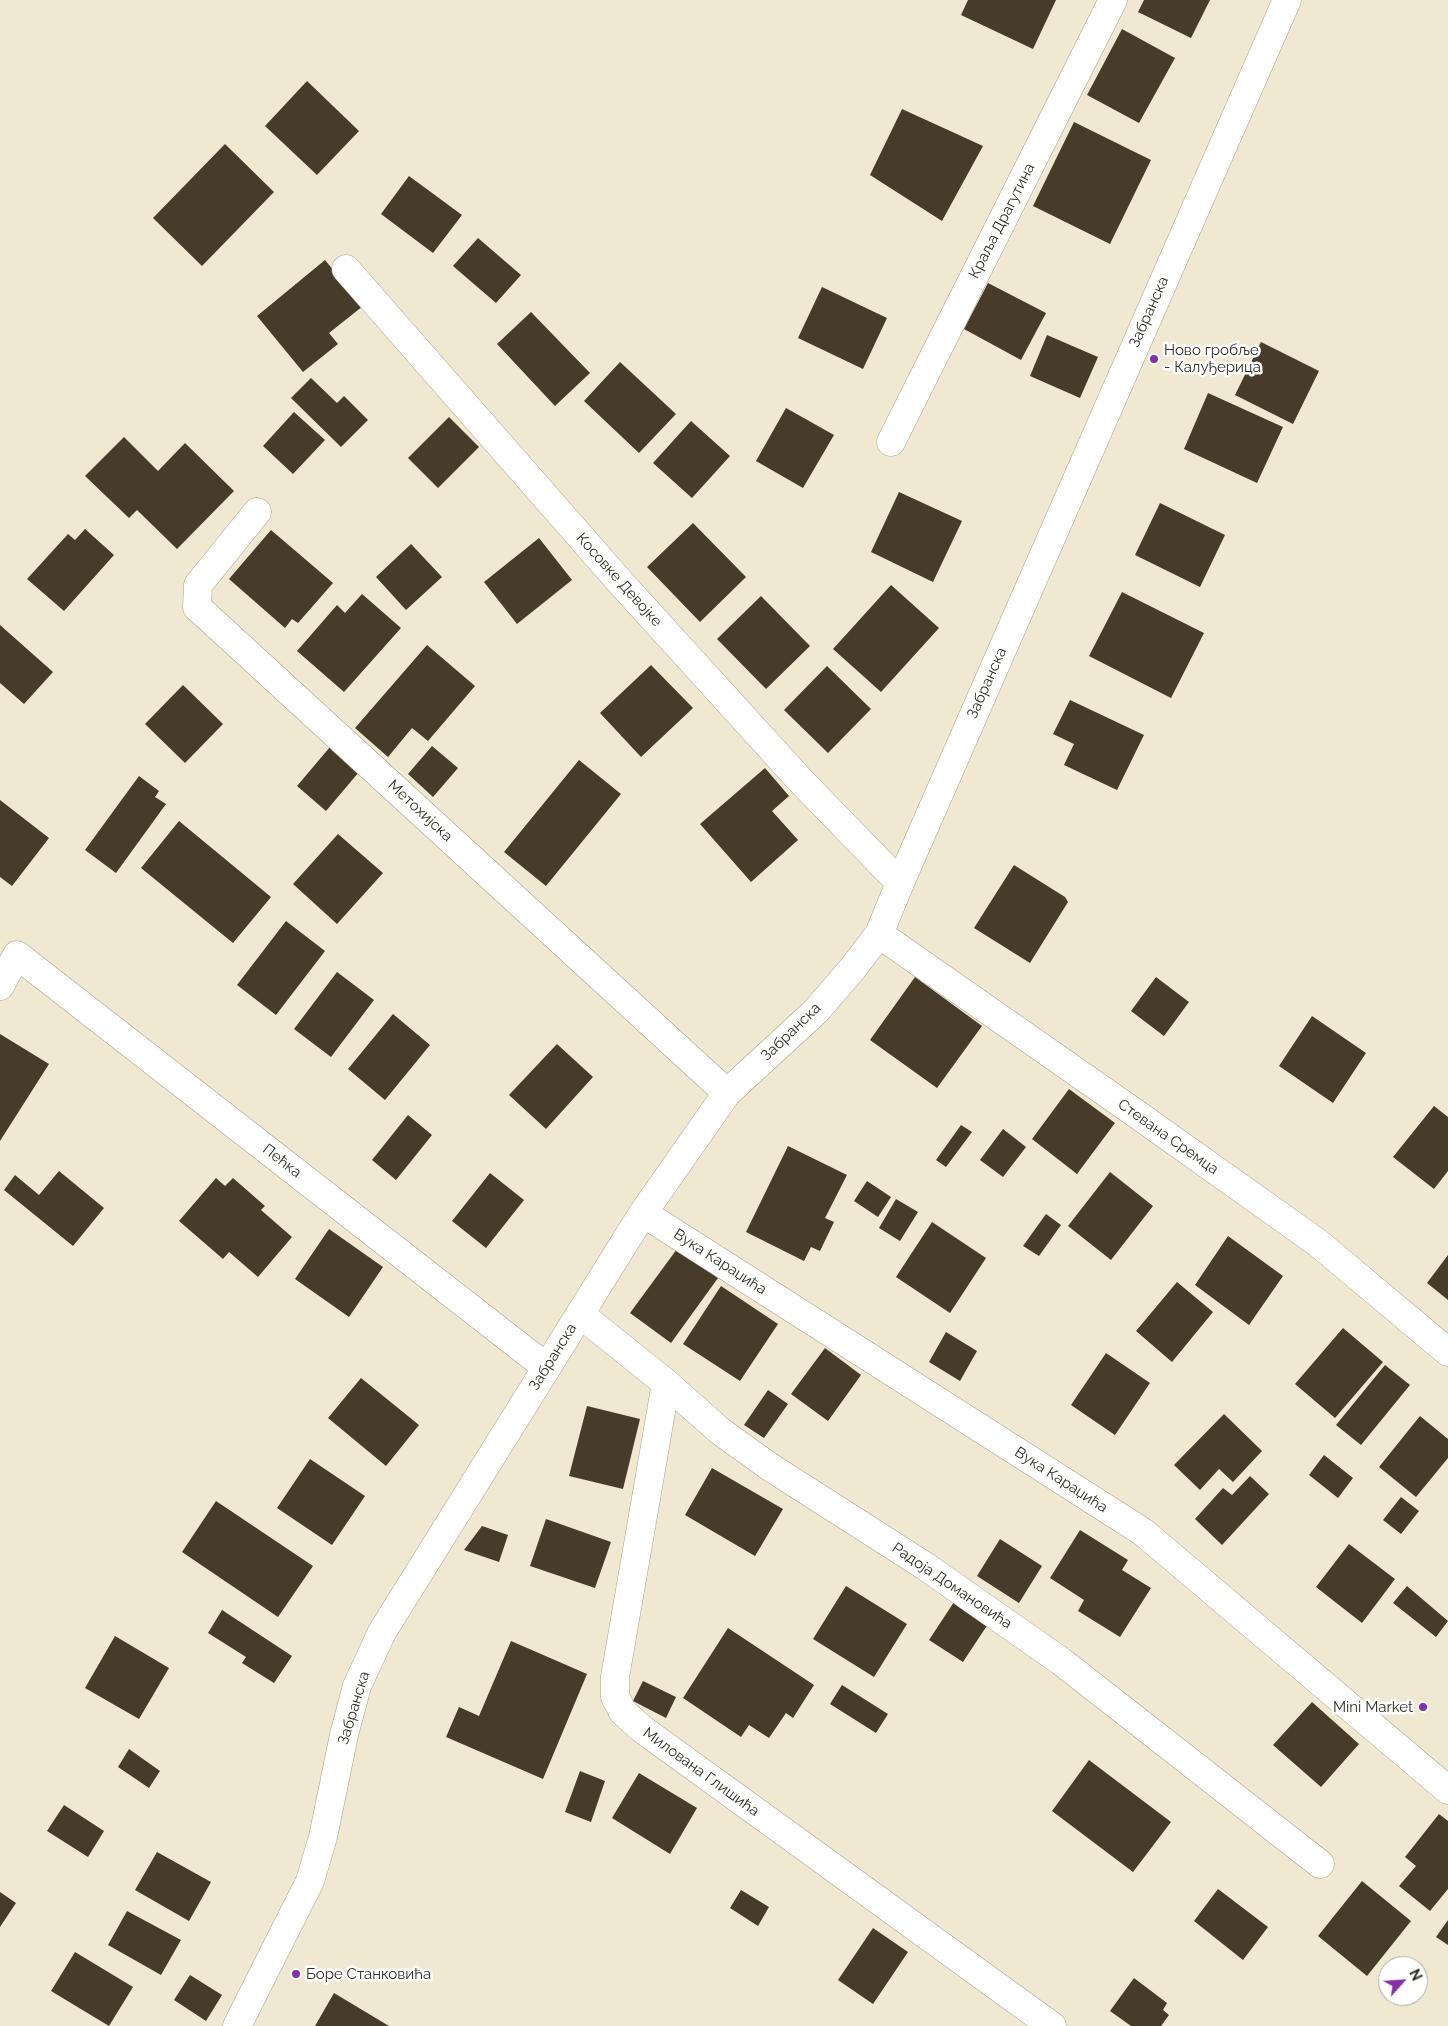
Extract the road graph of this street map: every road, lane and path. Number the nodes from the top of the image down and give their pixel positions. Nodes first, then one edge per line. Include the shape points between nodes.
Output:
1 (1113, 0) edge
2 (1287, 0) edge
3 (346, 269) dead end
4 (891, 442) dead end
5 (257, 512) dead end
6 (900, 883) junction
7 (879, 934) junction
8 (0, 986) edge
9 (727, 1093) junction
10 (643, 1213) junction
11 (580, 1314) junction
12 (1448, 1352) edge
13 (546, 1367) junction
14 (666, 1383) junction
15 (1448, 1790) edge
16 (1320, 1864) dead end
17 (237, 2026) edge
18 (1052, 2026) edge

1 - 4 street, Краља Драгутина
2 - 6 street, Забранска
3 - 6 street, Косовке Девојке via 621,583 800,780
5 - 9 street, Метохијска via 198,585 198,607
6 - 7 street, Забранска
7 - 9 street, Забранска via 816,1011
7 - 12 street, Стевана Сремца via 1318,1243
8 - 13 street, Пећка via 18,955
9 - 10 street, Забранска
10 - 11 street, Забранска
10 - 15 street, Вука Караџића via 1143,1532
11 - 13 street, Забранска
11 - 14 street, Радоја Домановића
13 - 17 street, Забранска via 378,1641 353,1702 323,1838 310,1881
14 - 16 street, Радоја Домановића via 720,1431 770,1467 925,1566 1062,1662
14 - 18 street, Милована Глишића via 614,1676 616,1697 623,1712 658,1741

